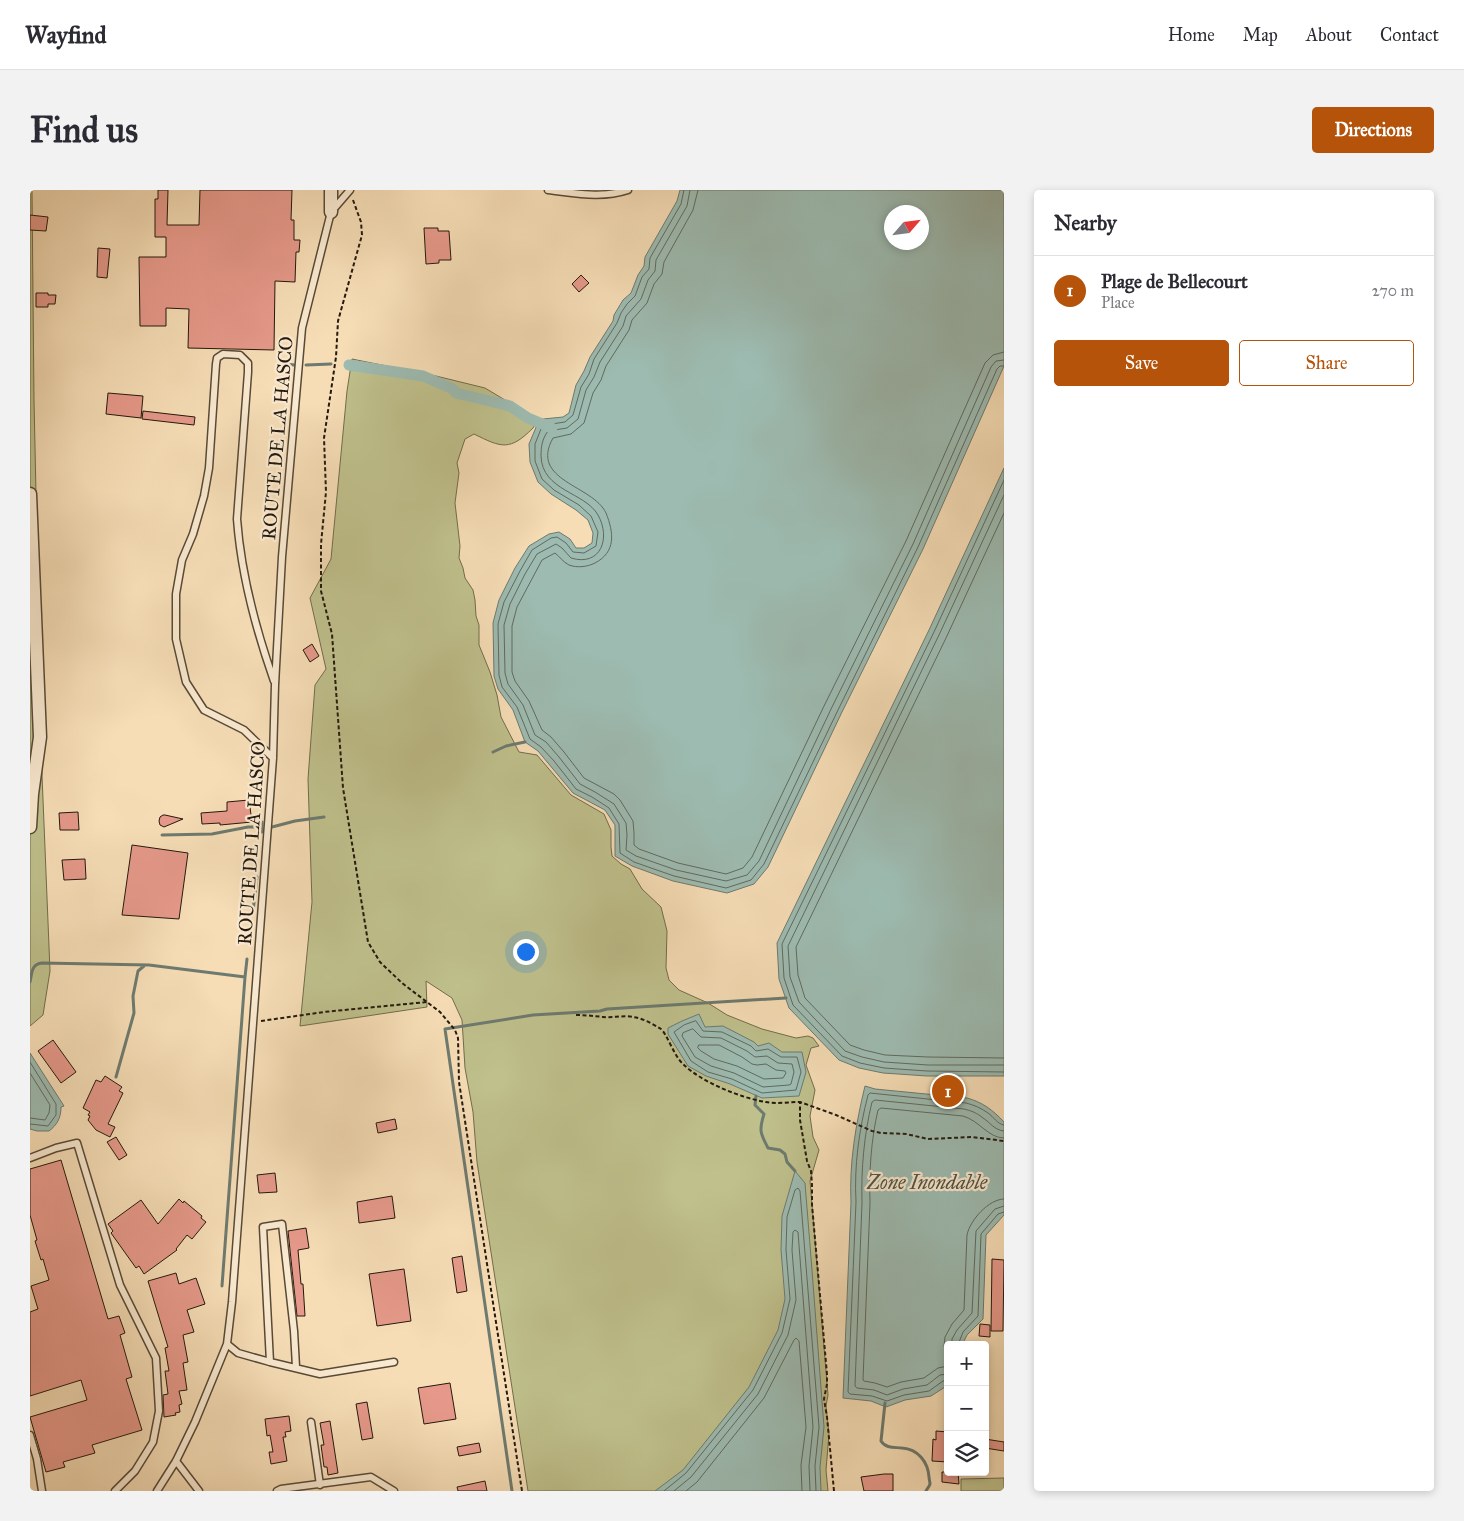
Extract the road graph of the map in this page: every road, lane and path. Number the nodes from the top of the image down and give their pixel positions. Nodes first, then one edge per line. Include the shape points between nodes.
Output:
1 (330, 190) edge
2 (349, 190) edge
3 (548, 190) edge
4 (628, 190) edge
5 (331, 212) junction
6 (30, 494) edge
7 (275, 685) junction
8 (273, 758) junction
9 (30, 827) edge
10 (428, 1002) junction
11 (576, 1015) dead end
12 (253, 1022) junction
13 (800, 1102) junction
14 (1004, 1141) edge
15 (30, 1158) edge
16 (227, 1344) junction
17 (270, 1362) junction
18 (394, 1362) dead end
19 (296, 1367) junction
20 (311, 1422) dead end
21 (30, 1435) edge
22 (176, 1461) junction
23 (320, 1485) junction
24 (280, 1490) edge
25 (42, 1491) edge
26 (115, 1491) edge
27 (156, 1491) edge
28 (199, 1491) edge
29 (394, 1491) edge
30 (522, 1491) edge
31 (834, 1491) edge

1 - 5 street
2 - 5 lane, ROUTE DE LA HASCO
2 - 10 path via 362,234 338,321 324,438 326,492 321,591 332,634 343,788 368,942 380,962
3 - 4 lane via 596,196
5 - 7 lane, ROUTE DE LA HASCO via 302,328 282,557
6 - 9 street via 40,738
7 - 8 lane, ROUTE DE LA HASCO
7 - 8 lane via 261,642 238,538 248,364 240,355 223,354 217,358 216,364 204,496 182,560 176,594 176,639 186,682 204,710 244,730
8 - 12 lane, ROUTE DE LA HASCO
10 - 12 path
10 - 30 path via 455,1030 458,1038 459,1082
11 - 13 path via 635,1017 663,1031 682,1064 715,1085 766,1102
12 - 16 lane, ROUTE DE LA HASCO
13 - 14 path via 881,1133 928,1139 972,1137
13 - 31 path via 800,1120 811,1171 827,1374 824,1399
15 - 26 lane via 77,1143 120,1285 156,1358 159,1411 154,1442 135,1471
16 - 17 lane via 238,1353
16 - 22 lane, ROUTE DE LA HASCO
17 - 19 lane
17 - 19 lane via 263,1227 282,1224
18 - 19 lane via 320,1374
20 - 23 lane
21 - 25 lane
22 - 27 lane, ROUTE DE LA HASCO
22 - 28 lane
23 - 24 lane
23 - 29 lane via 371,1477

